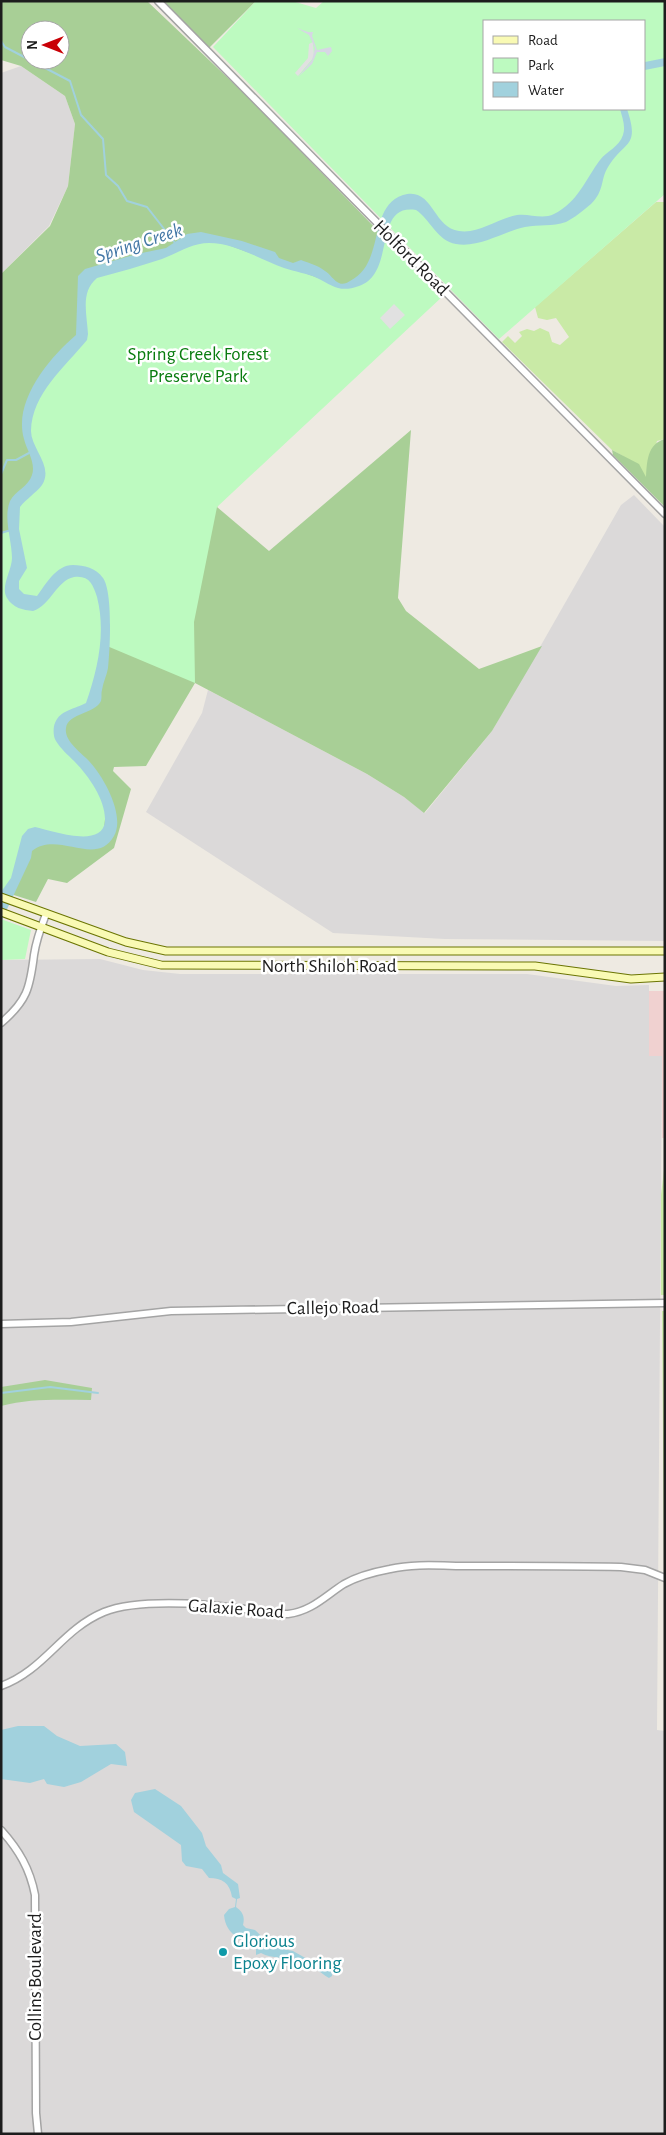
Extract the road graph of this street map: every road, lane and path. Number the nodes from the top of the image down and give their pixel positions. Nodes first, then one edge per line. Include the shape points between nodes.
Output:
1 (158, 1) edge
2 (665, 514) edge
3 (1, 898) edge
4 (1, 912) edge
5 (46, 914) junction
6 (41, 928) junction
7 (665, 951) edge
8 (665, 977) edge
9 (1, 1023) edge
10 (665, 1303) edge
11 (1, 1324) edge
12 (665, 1578) edge
13 (1, 1686) edge
14 (1, 1830) edge
15 (38, 2134) edge

1 - 2 street, Holford Road
3 - 5 main road, North Shiloh Road
4 - 6 main road, North Shiloh Road
5 - 6 street
5 - 7 main road, North Shiloh Road via 132,944 173,952
6 - 8 main road, North Shiloh Road via 121,956 161,965 535,966 631,979
6 - 9 street via 28,991 15,1011
10 - 11 street, Callejo Road via 162,1312 71,1322
12 - 13 street, Galaxie Road via 645,1570 620,1567 398,1568 357,1577 307,1610 286,1614 224,1606 129,1606 105,1612 81,1624 35,1668
14 - 15 street, Collins Boulevard via 25,1862 35,1895

